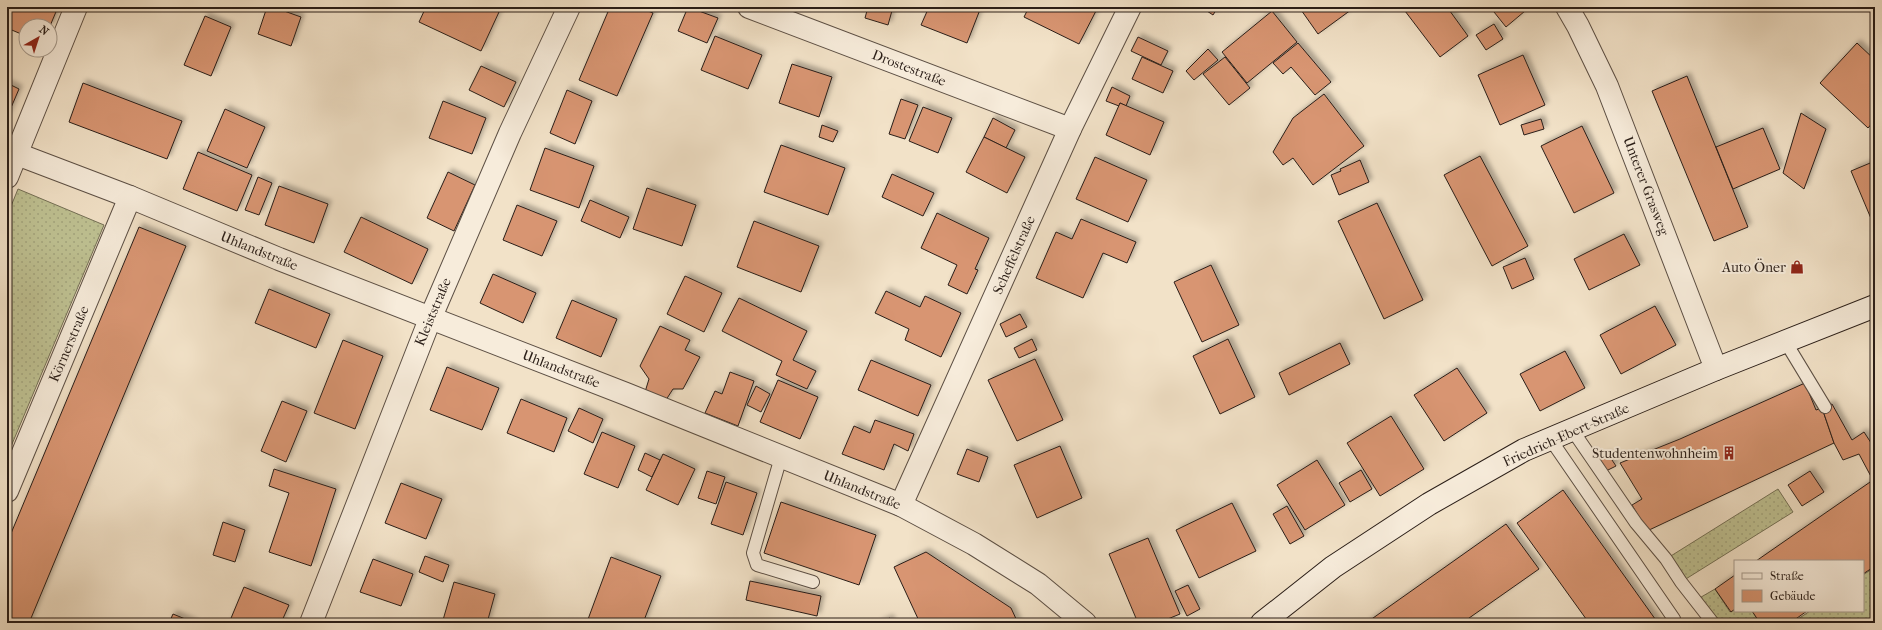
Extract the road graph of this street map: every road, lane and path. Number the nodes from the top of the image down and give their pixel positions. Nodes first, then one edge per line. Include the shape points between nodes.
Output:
1 (76, 7) edge
2 (569, 7) edge
3 (749, 7) edge
4 (1130, 7) edge
5 (1566, 7) edge
6 (1070, 129) junction
7 (17, 154) junction
8 (7, 177) edge
9 (130, 197) junction
10 (1875, 306) edge
11 (430, 319) junction
12 (1785, 341) junction
13 (1716, 369) junction
14 (1825, 407) dead end
15 (1573, 431) junction
16 (1551, 440) junction
17 (781, 457) junction
18 (7, 491) edge
19 (901, 505) junction
20 (813, 582) dead end
21 (1674, 619) dead end
22 (311, 623) edge
23 (1085, 623) edge
24 (1262, 623) edge
25 (1713, 623) edge

1 - 7 street
2 - 11 street, Kleiststraße via 510,133
3 - 6 street, Drostestraße
4 - 6 street, Scheffelstraße
5 - 13 street, Unterer Grasweg via 1578,26 1610,94
6 - 19 street, Scheffelstraße
7 - 8 street
7 - 9 street, Uhlandstraße
9 - 11 street, Uhlandstraße
9 - 18 street, Körnerstraße
10 - 12 street, Friedrich-Ebert-Straße
11 - 17 street, Uhlandstraße
11 - 22 street, Kleiststraße
12 - 13 street, Friedrich-Ebert-Straße
12 - 14 lane
13 - 15 street, Friedrich-Ebert-Straße
15 - 16 street, Friedrich-Ebert-Straße
15 - 25 lane via 1636,523
16 - 21 lane
16 - 24 street, Friedrich-Ebert-Straße via 1524,450 1429,504 1333,567
17 - 19 street, Uhlandstraße
17 - 20 lane via 753,554 757,565
19 - 23 street, Uhlandstraße via 974,544 1032,580

